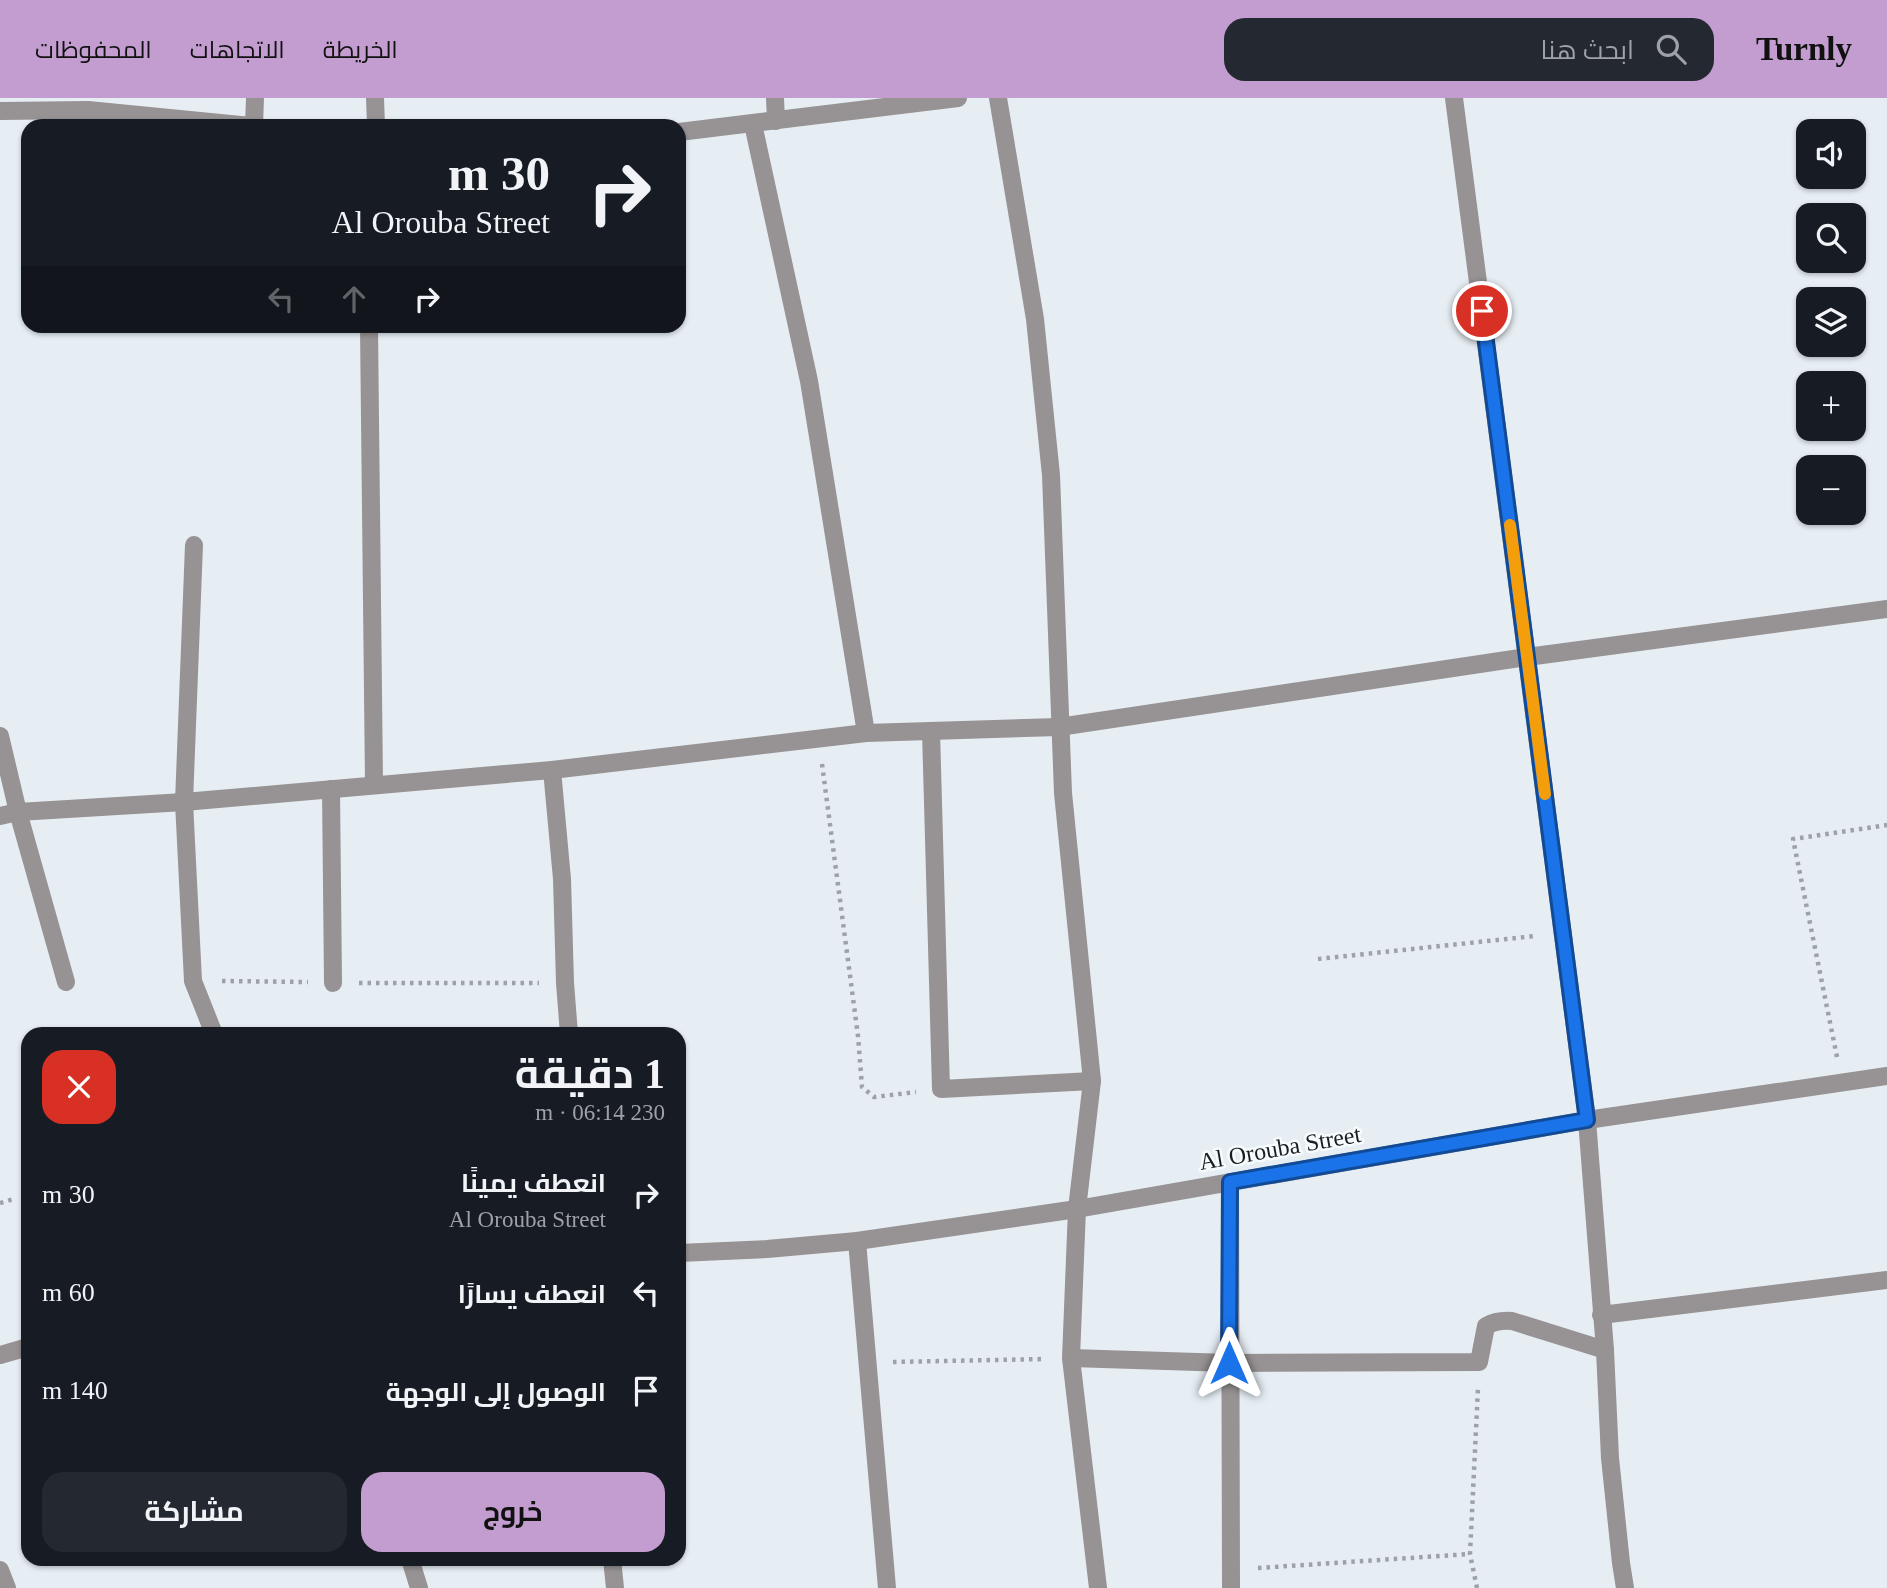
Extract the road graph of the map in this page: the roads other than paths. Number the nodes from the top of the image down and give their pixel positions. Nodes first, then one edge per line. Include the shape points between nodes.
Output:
1 (255, 98) edge
2 (375, 98) edge
3 (775, 98) edge
4 (958, 98) edge
5 (999, 98) edge
6 (1454, 98) edge
7 (0, 111) edge
8 (181, 119) edge
9 (254, 119) edge
10 (376, 119) edge
11 (776, 121) junction
12 (753, 124) junction
13 (686, 131) edge
14 (369, 333) edge
15 (194, 545) dead end
16 (1887, 609) edge
17 (1527, 657) junction
18 (1059, 727) junction
19 (931, 731) junction
20 (866, 733) junction
21 (0, 736) edge
22 (552, 770) junction
23 (374, 784) junction
24 (331, 789) junction
25 (184, 802) junction
26 (9, 814) edge
27 (66, 982) dead end
28 (333, 983) road end
29 (211, 1027) edge
30 (568, 1027) edge
31 (1887, 1076) edge
32 (1092, 1081) junction
33 (1587, 1120) junction
34 (1230, 1182) junction
35 (1077, 1209) junction
36 (857, 1241) junction
37 (686, 1253) edge
38 (1887, 1280) edge
39 (1601, 1315) junction
40 (21, 1349) edge
41 (1605, 1350) junction
42 (0, 1355) edge
43 (1071, 1358) junction
44 (1229, 1363) junction
45 (412, 1566) edge
46 (613, 1566) edge
47 (0, 1570) edge
48 (1230, 1579) edge
49 (7, 1588) edge
50 (419, 1588) edge
51 (615, 1588) edge
52 (887, 1588) edge
53 (1098, 1588) edge
54 (1625, 1588) edge

1 - 9 street
2 - 10 street
3 - 11 street
4 - 11 street
5 - 18 street via 1035,319 1050,462
6 - 17 street
7 - 8 street via 88,110
11 - 12 street
12 - 13 street
12 - 20 street via 809,381
14 - 23 street
15 - 25 street
16 - 17 street
17 - 18 street
17 - 33 street
18 - 19 street
18 - 32 street
19 - 20 street
19 - 32 street via 941,1089
20 - 22 street
21 - 26 street
22 - 23 street
22 - 30 street
23 - 24 street
24 - 25 street
24 - 28 street
25 - 26 street
25 - 29 street via 193,981
26 - 27 street
31 - 33 street, Al Orouba Street
32 - 35 street
33 - 34 street, Al Orouba Street
33 - 39 street
34 - 35 street, Al Orouba Street
34 - 44 street
35 - 36 street, Al Orouba Street
35 - 43 street
36 - 37 street, Al Orouba Street
36 - 52 street
38 - 39 street
39 - 41 street
40 - 42 street
41 - 44 street via 1503,1320 1486,1326 1479,1362
41 - 54 street via 1610,1458
43 - 44 street
43 - 53 street
44 - 48 street
45 - 50 street
46 - 51 street
47 - 49 street

